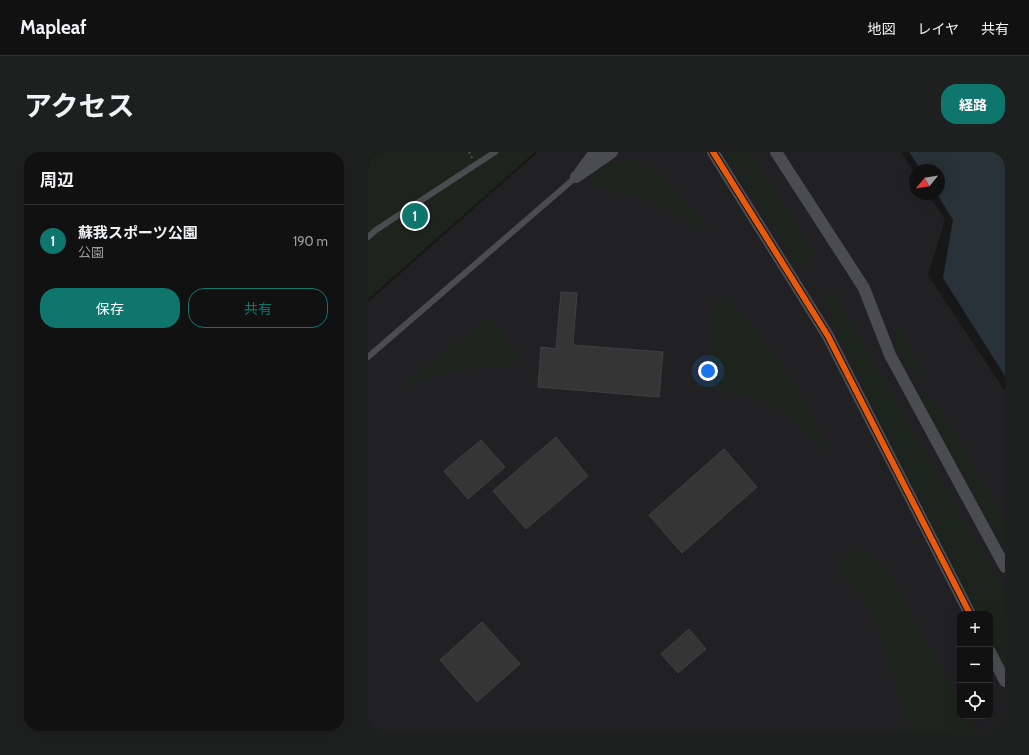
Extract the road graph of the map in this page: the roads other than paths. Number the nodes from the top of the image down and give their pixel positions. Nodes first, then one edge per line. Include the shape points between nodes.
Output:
1 (495, 152) edge
2 (595, 152) edge
3 (612, 152) edge
4 (713, 152) edge
5 (776, 152) edge
6 (576, 177) junction
7 (368, 237) edge
8 (368, 357) edge
9 (1005, 567) edge
10 (968, 611) edge
11 (993, 658) edge
12 (1005, 681) edge

1 - 7 lane
2 - 6 street
3 - 6 street
4 - 10 street via 828,336
5 - 9 street via 864,288 890,354
6 - 8 lane
11 - 12 street

